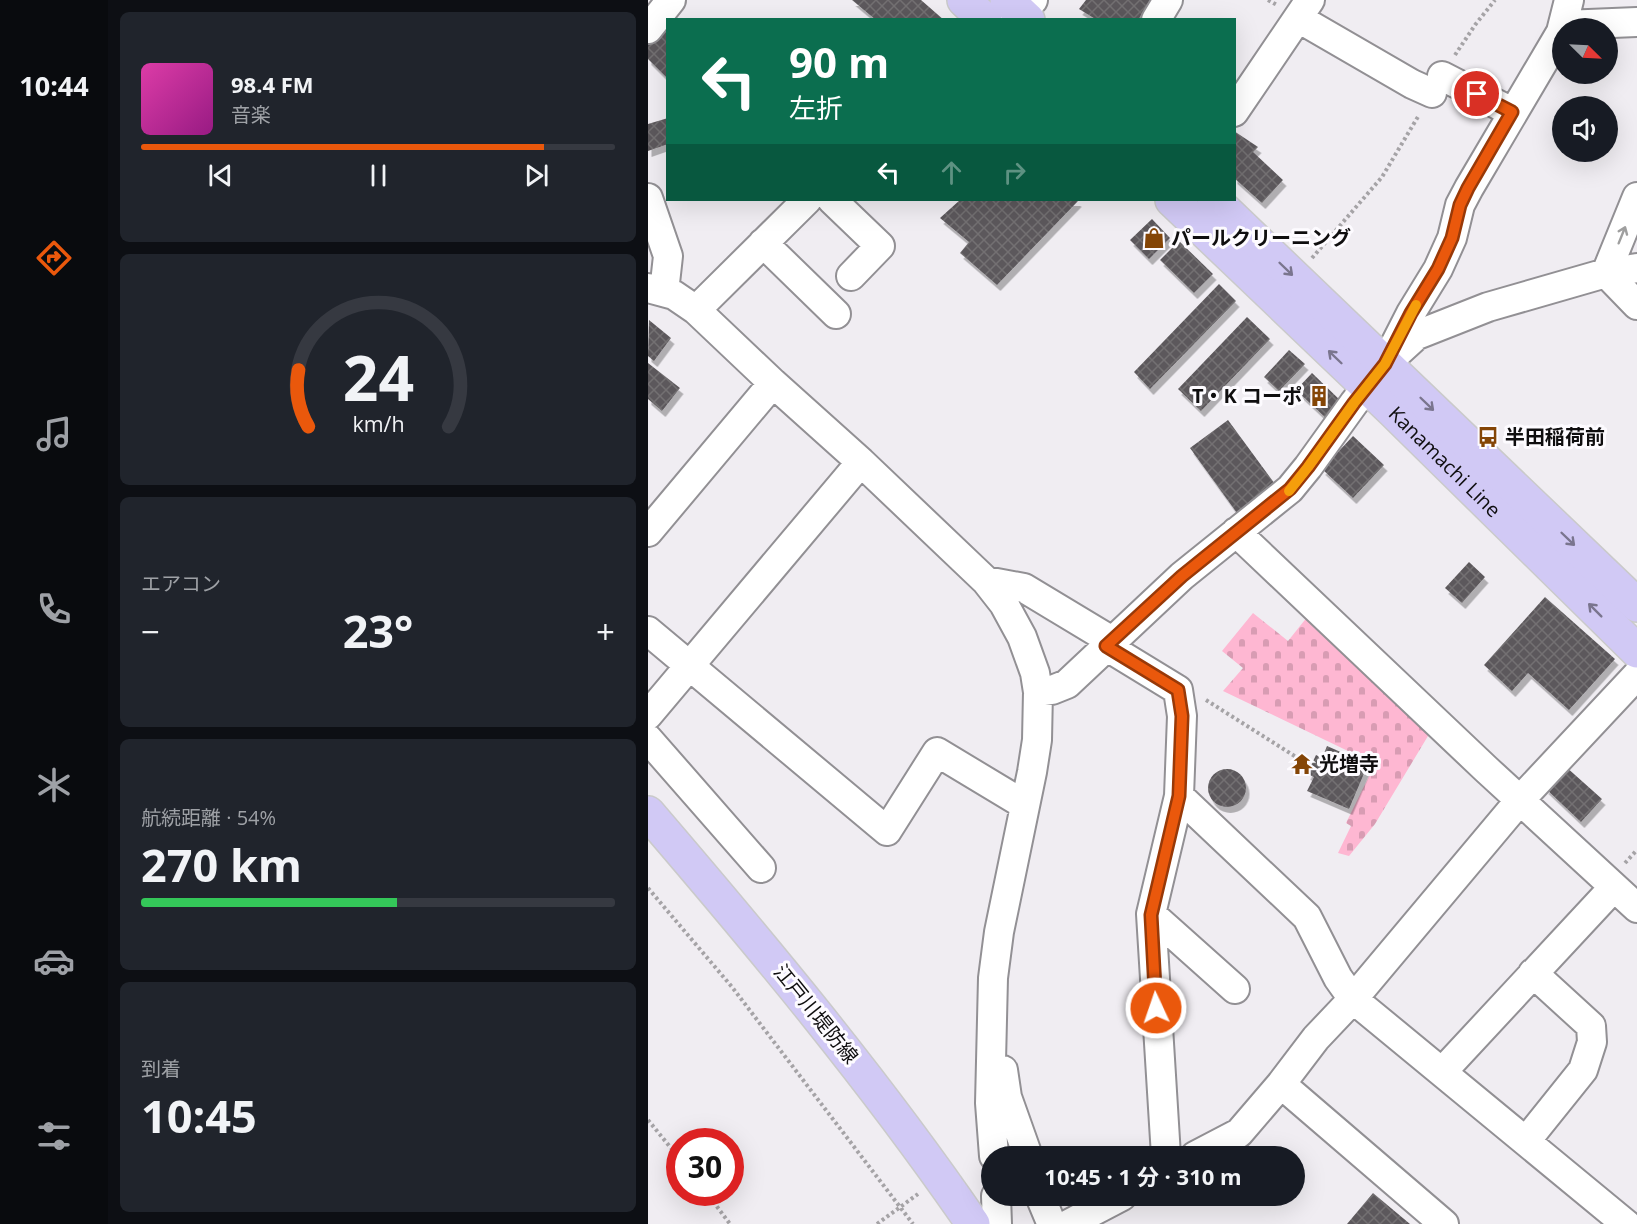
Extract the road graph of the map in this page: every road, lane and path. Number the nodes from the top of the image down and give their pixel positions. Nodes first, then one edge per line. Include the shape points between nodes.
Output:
1 (964, 0) edge
2 (1168, 0) edge
3 (1495, 0) edge
4 (1304, 9) edge
5 (1567, 12) edge
6 (983, 18) edge
7 (1157, 18) edge
8 (1637, 22) edge
9 (1437, 85) junction
10 (1236, 109) edge
11 (1512, 112) junction
12 (1637, 197) edge
13 (648, 198) edge
14 (806, 201) edge
15 (833, 201) edge
16 (1173, 201) edge
17 (1215, 201) edge
18 (763, 243) junction
19 (658, 252) edge
20 (1309, 260) dead end
21 (1637, 268) edge
22 (1606, 273) junction
23 (851, 276) dead end
24 (656, 290) edge
25 (1637, 305) edge
26 (696, 310) junction
27 (836, 314) dead end
28 (1376, 376) junction
29 (772, 383) junction
30 (861, 462) junction
31 (648, 532) edge
32 (1236, 532) junction
33 (986, 581) junction
34 (1637, 605) edge
35 (648, 631) edge
36 (1109, 644) junction
37 (1637, 651) edge
38 (689, 666) junction
39 (1637, 675) edge
40 (1178, 690) junction
41 (1038, 692) junction
42 (648, 715) edge
43 (648, 739) edge
44 (1305, 762) dead end
45 (1179, 796) junction
46 (1520, 800) junction
47 (1025, 805) junction
48 (648, 813) edge
49 (761, 868) dead end
50 (1614, 887) junction
51 (648, 888) edge
52 (1637, 908) edge
53 (1151, 915) junction
54 (1533, 973) junction
55 (1235, 989) dead end
56 (1353, 999) junction
57 (990, 1067) junction
58 (1442, 1072) junction
59 (1281, 1084) junction
60 (648, 1120) edge
61 (1526, 1141) junction
62 (666, 1142) edge
63 (993, 1146) edge
64 (1024, 1146) edge
65 (1165, 1146) edge
66 (1214, 1146) edge
67 (716, 1206) edge
68 (901, 1206) junction
69 (996, 1206) edge
70 (1044, 1206) edge
71 (1103, 1206) edge
72 (730, 1224) edge
73 (877, 1224) edge
74 (913, 1224) edge
75 (973, 1224) edge
76 (997, 1224) edge
77 (1054, 1224) edge
78 (1070, 1224) edge
79 (1444, 1224) edge
80 (1626, 1224) edge

1 - 6 main road
2 - 7 street
3 - 9 path
4 - 9 street via 1412,84
4 - 10 street
5 - 8 street
5 - 11 street
9 - 11 street
9 - 20 path via 1382,177
11 - 28 street via 1468,188 1438,269
22 -> 12 street
13 - 19 street
14 - 18 street
15 - 23 street via 879,246
28 -> 16 main road, Kanamachi Line
17 -> 28 main road, Kanamachi Line
18 - 26 street
18 - 27 street
19 - 24 street
21 - 22 street
22 - 25 street
22 - 28 street via 1488,307 1417,335
24 - 26 street via 674,295
26 - 29 street
28 - 32 street via 1290,489
28 -> 34 main road, Kanamachi Line
37 -> 28 main road, Kanamachi Line
29 - 30 street
29 - 31 street
30 - 33 street
30 - 38 street
32 - 36 street
32 - 46 street
33 - 36 street via 1023,588
33 - 41 street via 1022,637
35 - 38 street
36 - 40 street
36 - 41 street via 1066,684
38 - 42 street
38 - 47 street via 887,831 937,752
39 - 46 street
40 - 44 path via 1208,701
40 - 45 street via 1182,716
41 - 47 street via 1037,740
43 - 49 street
45 - 53 street
45 - 56 street via 1307,917
46 - 50 street
46 - 56 street
47 - 57 street via 999,932
48 - 75 main road, 江戸川堤防線 via 845,1049
50 - 52 street
50 - 54 street
51 - 68 path via 732,987
53 - 55 street
53 - 65 street
54 - 58 street
54 - 61 street via 1591,1026 1592,1042 1583,1070
56 - 58 street
56 - 59 street via 1316,1038
57 - 63 street
57 - 64 street via 1004,1070 1007,1097
58 - 61 street
59 - 66 street via 1239,1133
59 - 79 street
60 - 62 path
61 - 80 street
67 - 72 path
68 - 73 path
68 - 74 path
69 - 76 street
70 - 77 street
71 - 78 street

